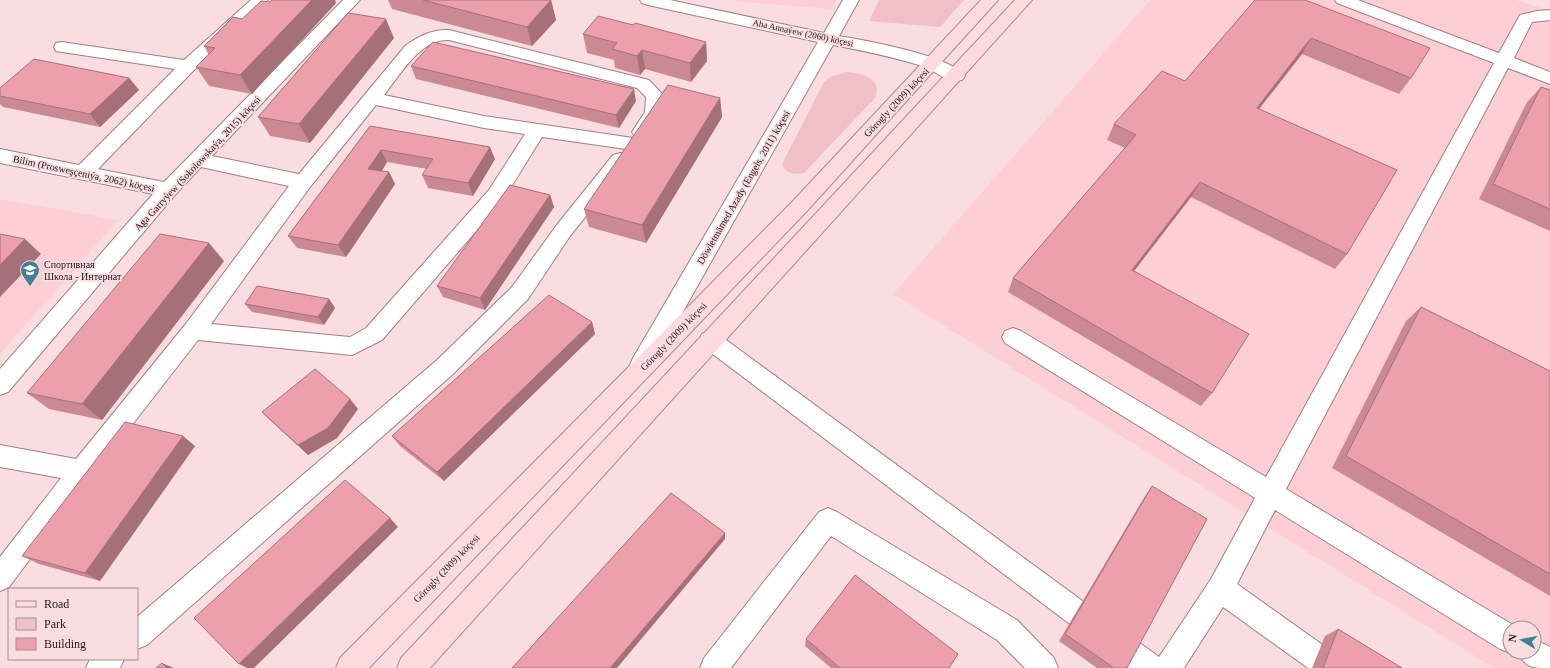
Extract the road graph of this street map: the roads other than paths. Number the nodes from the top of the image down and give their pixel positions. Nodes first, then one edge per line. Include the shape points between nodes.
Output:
1 (260, 0) edge
2 (352, 0) edge
3 (648, 0) edge
4 (851, 0) edge
5 (990, 0) edge
6 (1024, 0) edge
7 (1343, 0) edge
8 (1550, 15) edge
9 (828, 39) junction
10 (62, 47) dead end
11 (1504, 60) junction
12 (932, 64) junction
13 (188, 66) junction
14 (956, 76) junction
15 (1550, 78) edge
16 (371, 98) junction
17 (537, 130) junction
18 (633, 144) junction
19 (0, 156) edge
20 (198, 160) junction
21 (84, 172) junction
22 (303, 182) junction
23 (168, 190) junction
24 (192, 331) junction
25 (1012, 337) dead end
26 (710, 340) junction
27 (636, 374) junction
28 (0, 385) edge
29 (0, 456) edge
30 (81, 471) junction
31 (1270, 494) junction
32 (0, 578) edge
33 (1220, 588) junction
34 (138, 634) edge
35 (1502, 634) edge
36 (109, 660) edge
37 (100, 668) edge
38 (350, 668) edge
39 (411, 668) edge
40 (714, 668) edge
41 (1044, 668) edge
42 (1151, 668) edge
43 (1168, 668) edge
44 (1331, 668) edge

1 - 13 street
2 - 20 street, Aga Garryýew (Sokolowskaýa, 2015) köçesi
3 - 9 street, Aba Annaýew (2060) köçesi
4 - 9 street, Döwletmämed Azady (Engels, 2011) köçesi
5 - 12 main road, Görogly (2009) köçesi
6 - 14 main road
7 - 11 street
8 - 11 street via 1526,19
9 - 12 street, Aba Annaýew (2060) köçesi via 887,50
9 - 27 street, Döwletmämed Azady (Engels, 2011) köçesi
10 - 13 street
11 - 15 street
11 - 31 street
12 - 14 street, Aba Annaýew (2060) köçesi
12 - 27 main road, Görogly (2009) köçesi via 799,207
13 - 21 street
14 - 26 main road
16 - 17 street via 484,122
16 - 18 street via 412,49 427,38 439,34 449,35 643,84 655,96 654,112
16 - 22 street
17 - 18 street
17 - 24 street via 496,195 374,334 352,346
18 - 34 street via 563,231 520,293 445,367
19 - 21 street, Bilim (Prosweşçeniýa, 2062) köçesi
20 - 22 street
20 - 23 street, Aga Garryýew (Sokolowskaýa, 2015) köçesi
21 - 23 street, Bilim (Prosweşçeniýa, 2062) köçesi
22 - 24 street
23 - 28 street, Aga Garryýew (Sokolowskaýa, 2015) köçesi
24 - 30 street
25 - 31 street
26 - 39 main road
26 - 42 street
27 - 38 main road, Görogly (2009) köçesi
29 - 30 street
30 - 32 street
31 - 33 street
31 - 35 street
33 - 43 street
33 - 44 street
36 - 37 street
40 - 41 street via 828,520 1007,630

